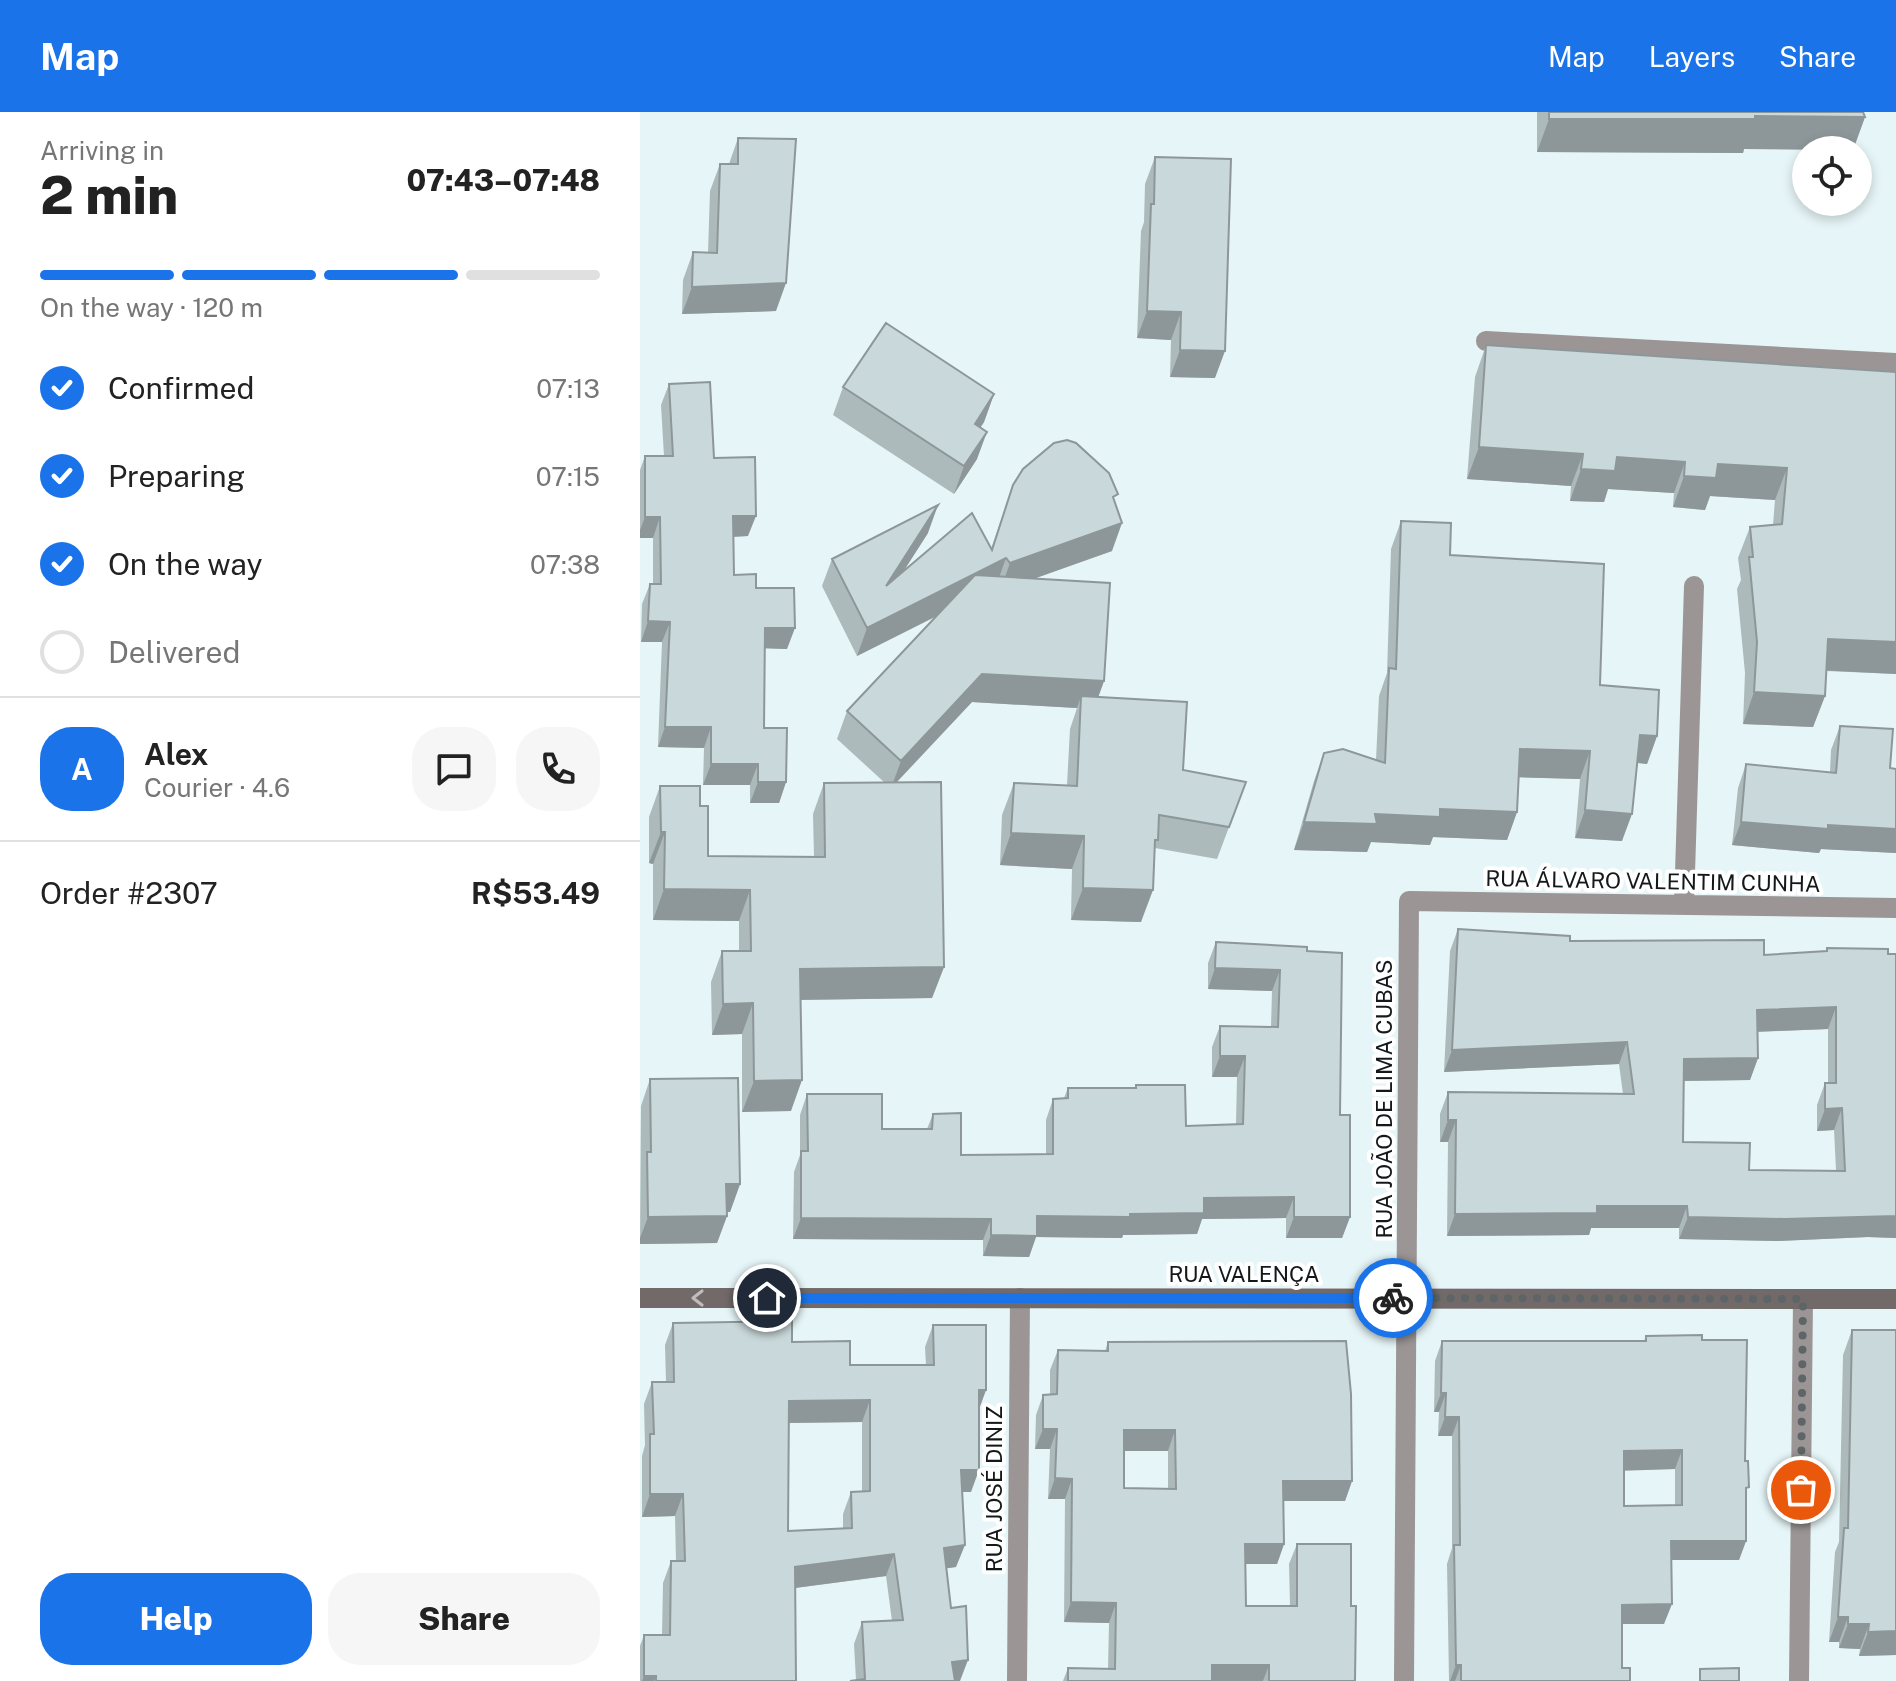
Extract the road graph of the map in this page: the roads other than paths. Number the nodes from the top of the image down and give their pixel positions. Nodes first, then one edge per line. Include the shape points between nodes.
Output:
1 (1486, 341) dead end
2 (1896, 363) edge
3 (1694, 586) dead end
4 (1409, 901) joint
5 (1684, 905) junction
6 (1896, 908) edge
7 (640, 1298) edge
8 (1020, 1298) junction
9 (1406, 1298) junction
10 (1803, 1299) junction
11 (1896, 1299) edge
12 (1017, 1681) edge
13 (1404, 1681) edge
14 (1799, 1681) edge

1 - 2 street
3 - 5 street
4 - 5 street, RUA ÁLVARO VALENTIM CUNHA
4 - 9 street, RUA JOÃO DE LIMA CUBAS
5 - 6 street, RUA ÁLVARO VALENTIM CUNHA
8 -> 7 main road, RUA VALENÇA
8 - 9 main road, RUA VALENÇA
8 - 12 street, RUA JOSÉ DINIZ
9 - 10 main road, RUA VALENÇA
9 - 13 street, RUA JOÃO DE LIMA CUBAS
10 - 11 main road, RUA VALENÇA
10 - 14 street

